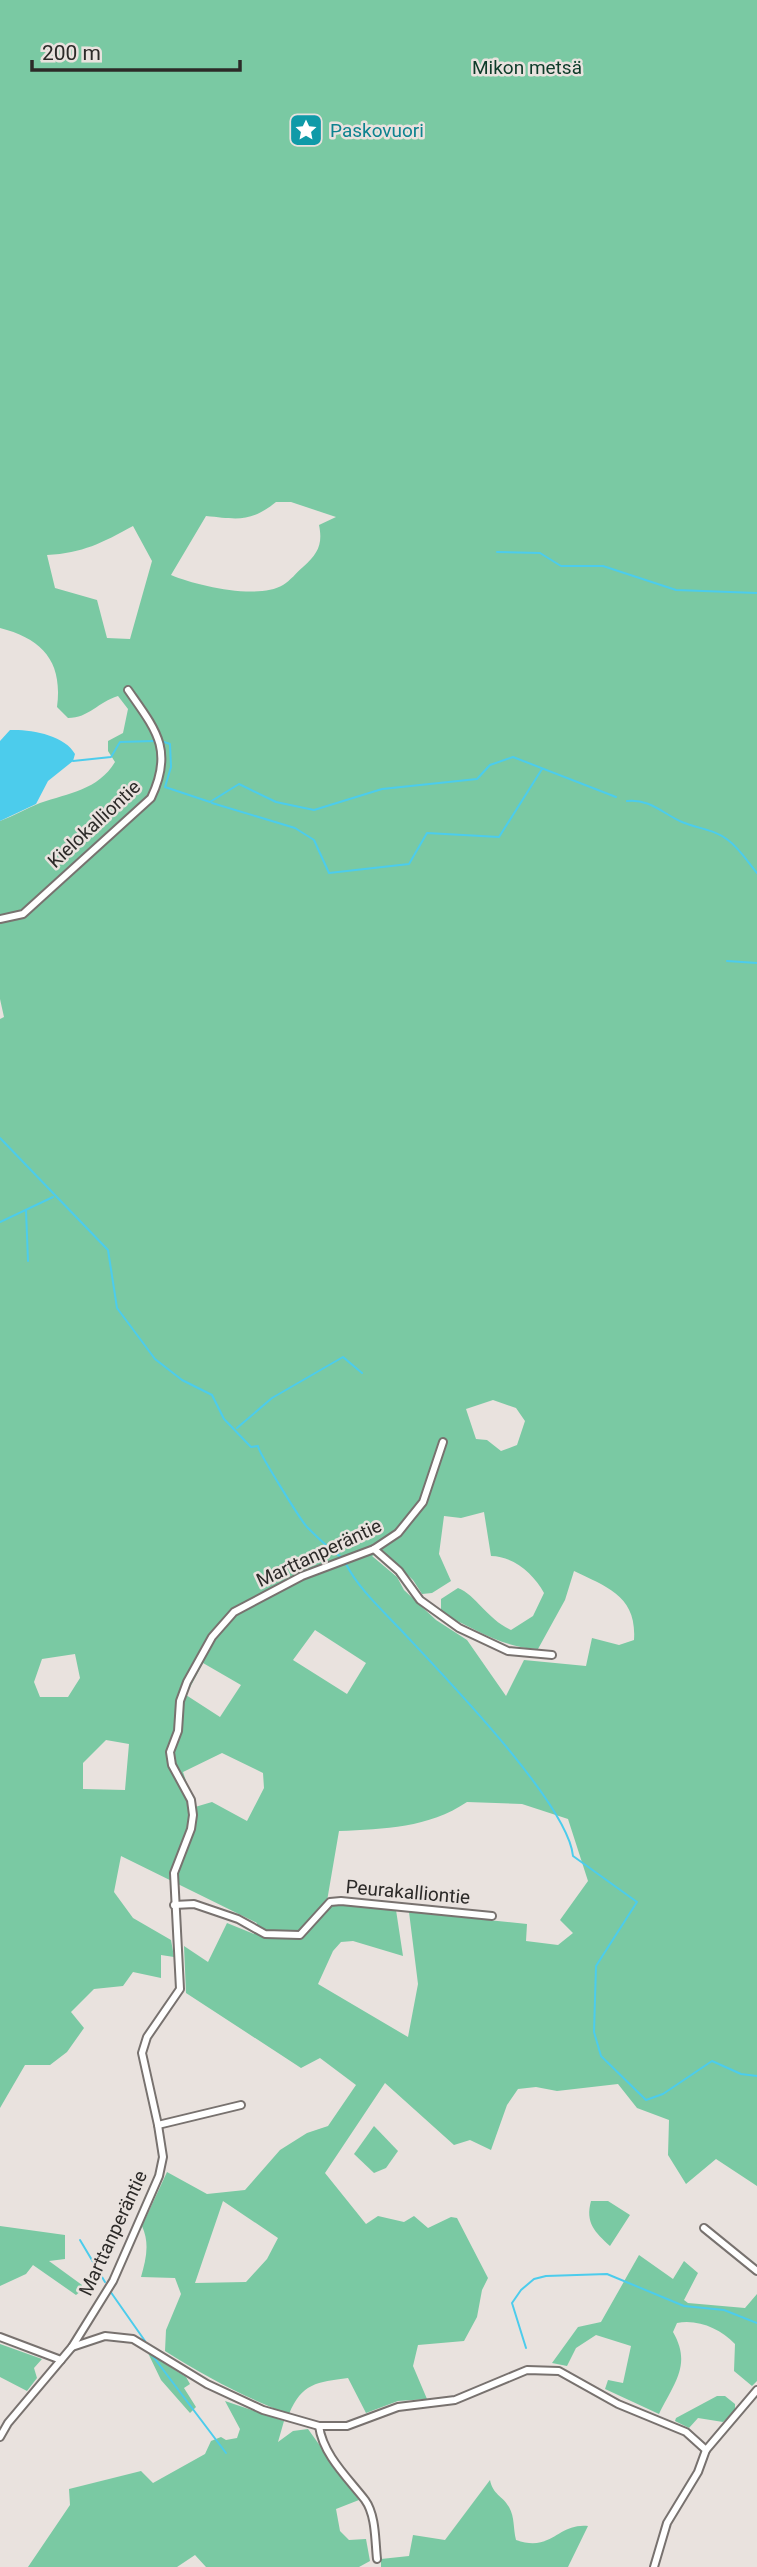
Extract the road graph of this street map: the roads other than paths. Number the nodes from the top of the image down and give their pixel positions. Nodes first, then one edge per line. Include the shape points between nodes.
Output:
1 (128, 690) dead end
2 (0, 919) edge
3 (443, 1442) dead end
4 (374, 1549) junction
5 (552, 1655) dead end
6 (174, 1905) junction
7 (492, 1916) dead end
8 (241, 2105) dead end
9 (158, 2124) junction
10 (704, 2228) dead end
11 (757, 2271) edge
12 (0, 2337) edge
13 (72, 2347) junction
14 (61, 2360) junction
15 (757, 2390) edge
16 (319, 2426) junction
17 (0, 2437) edge
18 (706, 2449) junction
19 (377, 2559) dead end
20 (654, 2567) edge

1 - 2 street, Kielokalliontie via 162,747 162,775 151,798 23,914
3 - 4 street, Marttanperäntie via 424,1502 398,1532
4 - 5 street via 399,1571 419,1600 459,1628 508,1651
4 - 6 street, Marttanperäntie via 272,1590 234,1612 212,1637 180,1701 178,1731 170,1752 193,1815 174,1873
6 - 7 street, Peurakalliontie via 194,1904 265,1934 300,1935 330,1902 341,1901
6 - 9 street, Marttanperäntie via 180,1989 142,2053
8 - 9 street
9 - 13 street, Marttanperäntie via 163,2157 159,2176 113,2281
10 - 11 street
12 - 14 street
13 - 14 street, Marttanperäntie
13 - 16 street via 105,2336 133,2339 219,2390 263,2410
14 - 17 street, Marttanperäntie
15 - 18 street
16 - 18 street via 347,2426 398,2407 455,2400 527,2370 543,2369 559,2371 618,2404 686,2432
16 - 19 street via 320,2438 347,2482 367,2502
18 - 20 street via 698,2472 667,2523

